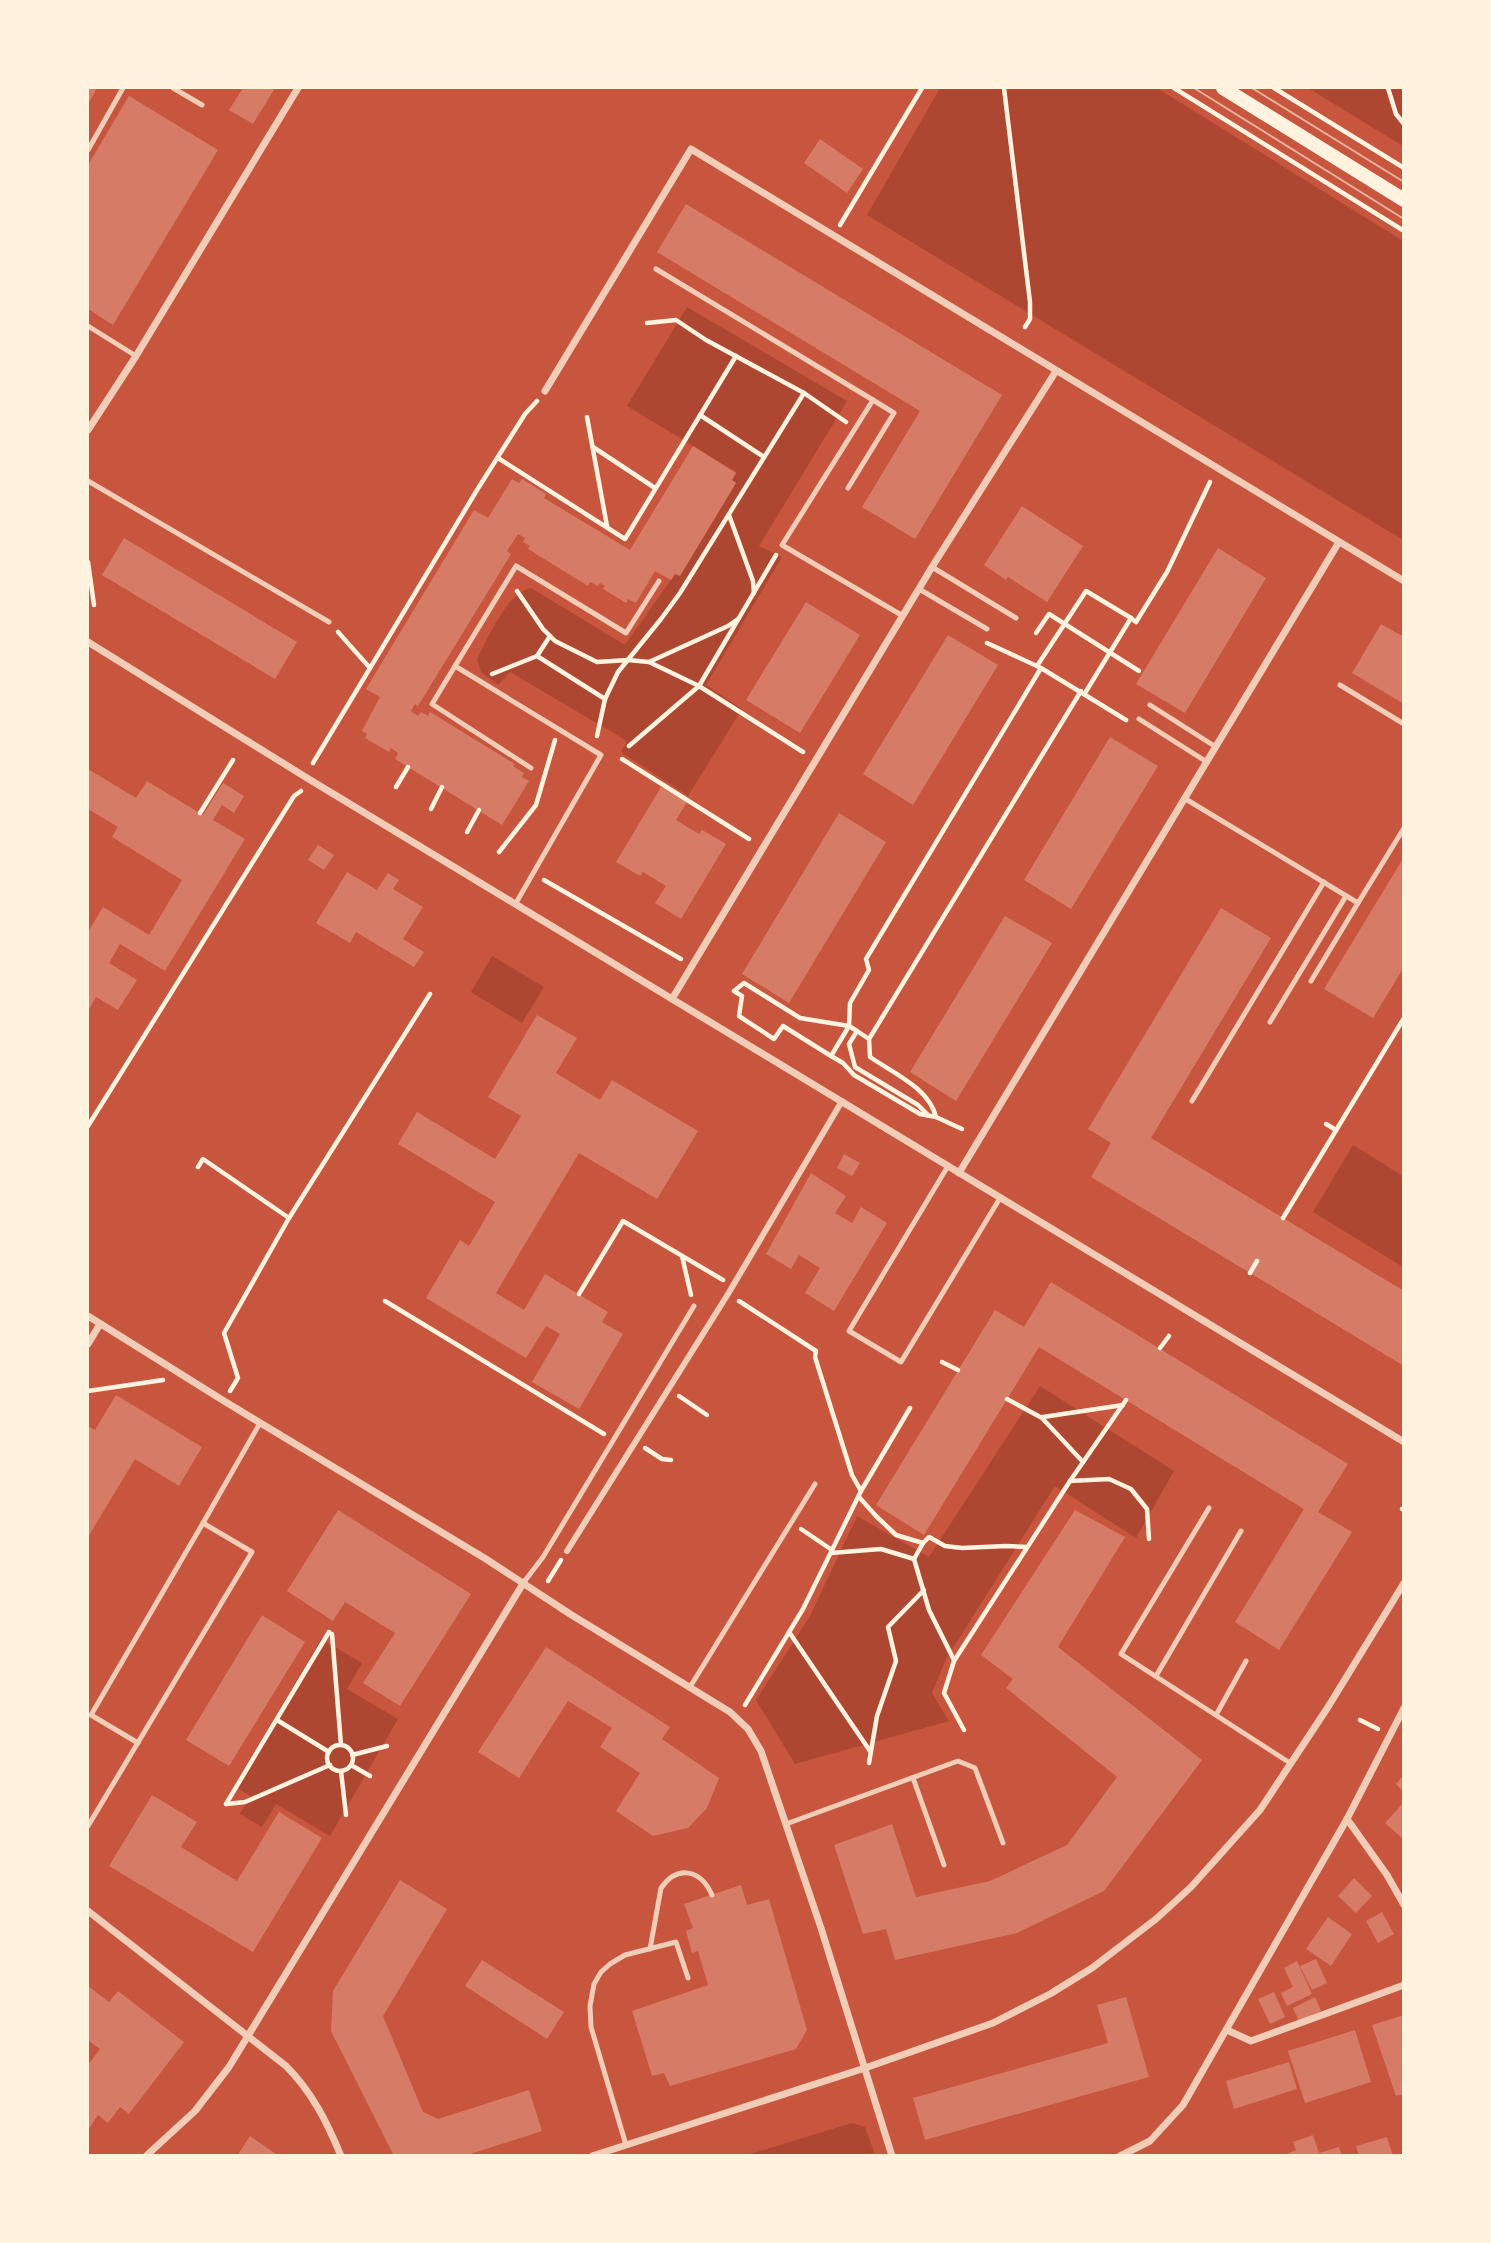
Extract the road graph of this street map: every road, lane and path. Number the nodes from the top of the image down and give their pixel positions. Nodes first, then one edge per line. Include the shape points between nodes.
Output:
1 (123, 88) edge
2 (173, 88) edge
3 (298, 88) edge
4 (922, 88) edge
5 (1004, 88) edge
6 (1174, 88) edge
7 (1223, 88) edge
8 (1274, 88) edge
9 (1388, 88) edge
10 (202, 105) dead end
11 (1401, 117) edge
12 (1404, 124) edge
13 (88, 150) edge
14 (1404, 168) edge
15 (1404, 200) edge
16 (1404, 231) edge
17 (833, 235) junction
18 (656, 269) dead end
19 (647, 323) dead end
20 (1025, 327) dead end
21 (90, 328) edge
22 (88, 338) edge
23 (136, 356) junction
24 (736, 356) junction
25 (1056, 371) junction
26 (545, 391) joint
27 (804, 393) junction
28 (873, 400) junction
29 (699, 415) junction
30 (587, 417) dead end
31 (855, 429) junction
32 (88, 430) edge
33 (593, 447) junction
34 (764, 457) junction
35 (498, 458) junction
36 (88, 481) edge
37 (1210, 482) dead end
38 (655, 488) junction
39 (848, 488) dead end
40 (728, 514) junction
41 (607, 527) junction
42 (1339, 542) junction
43 (782, 545) junction
44 (88, 562) edge
45 (932, 567) junction
46 (509, 579) junction
47 (659, 581) dead end
48 (1404, 581) edge
49 (919, 589) junction
50 (754, 594) junction
51 (94, 605) dead end
52 (741, 616) junction
53 (903, 616) junction
54 (1016, 618) dead end
55 (1131, 618) junction
56 (329, 622) joint
57 (1064, 624) junction
58 (987, 629) dead end
59 (1036, 633) dead end
60 (550, 636) junction
61 (88, 642) edge
62 (983, 642) dead end
63 (1110, 652) junction
64 (537, 656) junction
65 (628, 660) junction
66 (649, 662) junction
67 (455, 666) junction
68 (1039, 667) junction
69 (370, 668) junction
70 (1139, 671) dead end
71 (478, 680) junction
72 (1340, 685) dead end
73 (699, 686) junction
74 (1083, 692) junction
75 (605, 699) junction
76 (1150, 705) dead end
77 (1139, 719) dead end
78 (1404, 724) edge
79 (1135, 726) dead end
80 (558, 729) junction
81 (629, 746) dead end
82 (1216, 747) junction
83 (594, 751) junction
84 (803, 752) dead end
85 (622, 759) dead end
86 (233, 760) dead end
87 (1207, 762) junction
88 (313, 763) dead end
89 (408, 767) dead end
90 (531, 768) dead end
91 (396, 787) dead end
92 (442, 787) dead end
93 (302, 791) dead end
94 (1184, 798) junction
95 (431, 809) dead end
96 (479, 810) dead end
97 (200, 813) dead end
98 (1404, 828) edge
99 (467, 832) dead end
100 (749, 839) dead end
101 (499, 852) dead end
102 (543, 880) dead end
103 (1324, 882) junction
104 (1346, 896) junction
105 (1358, 903) junction
106 (516, 904) junction
107 (681, 959) dead end
108 (1311, 981) dead end
109 (430, 994) dead end
110 (672, 999) junction
111 (1404, 1018) edge
112 (1270, 1022) dead end
113 (849, 1026) junction
114 (857, 1031) junction
115 (869, 1039) junction
116 (831, 1056) junction
117 (842, 1101) junction
118 (1192, 1101) dead end
119 (928, 1115) junction
120 (936, 1117) junction
121 (1326, 1124) dead end
122 (88, 1126) edge
123 (962, 1129) dead end
124 (1336, 1130) junction
125 (198, 1167) dead end
126 (948, 1167) junction
127 (959, 1173) junction
128 (1000, 1198) junction
129 (289, 1218) junction
130 (1283, 1218) dead end
131 (682, 1255) junction
132 (1257, 1261) dead end
133 (1250, 1273) dead end
134 (733, 1286) junction
135 (579, 1294) dead end
136 (728, 1294) junction
137 (385, 1301) dead end
138 (694, 1306) joint
139 (88, 1316) edge
140 (100, 1324) junction
141 (1168, 1336) dead end
142 (88, 1344) edge
143 (1160, 1348) dead end
144 (942, 1362) dead end
145 (958, 1370) dead end
146 (172, 1379) dead end
147 (668, 1390) junction
148 (88, 1391) edge
149 (230, 1392) dead end
150 (1007, 1399) dead end
151 (910, 1408) dead end
152 (707, 1415) dead end
153 (1042, 1418) junction
154 (260, 1423) junction
155 (613, 1440) junction
156 (635, 1442) junction
157 (1404, 1442) edge
158 (671, 1460) dead end
159 (1083, 1462) junction
160 (1070, 1481) junction
161 (815, 1484) dead end
162 (860, 1494) junction
163 (1209, 1508) dead end
164 (203, 1523) junction
165 (792, 1523) junction
166 (1241, 1531) dead end
167 (1149, 1539) dead end
168 (923, 1543) junction
169 (1027, 1547) junction
170 (567, 1551) joint
171 (832, 1551) junction
172 (915, 1559) junction
173 (548, 1581) dead end
174 (524, 1582) junction
175 (1404, 1583) edge
176 (924, 1590) junction
177 (789, 1632) junction
178 (954, 1661) junction
179 (1246, 1661) dead end
180 (1156, 1676) junction
181 (690, 1687) junction
182 (745, 1705) dead end
183 (1404, 1708) edge
184 (1216, 1715) junction
185 (277, 1720) junction
186 (964, 1730) dead end
187 (138, 1743) junction
188 (341, 1745) junction
189 (387, 1746) dead end
190 (329, 1752) junction
191 (871, 1752) junction
192 (352, 1755) junction
193 (869, 1763) dead end
194 (1290, 1763) junction
195 (330, 1765) junction
196 (351, 1765) junction
197 (341, 1771) junction
198 (370, 1776) dead end
199 (914, 1778) junction
200 (346, 1815) dead end
201 (1347, 1819) junction
202 (786, 1824) junction
203 (88, 1826) edge
204 (1003, 1843) dead end
205 (944, 1865) dead end
206 (712, 1895) dead end
207 (1404, 1905) edge
208 (88, 1911) edge
209 (650, 1949) junction
210 (688, 1978) dead end
211 (1404, 1985) edge
212 (1227, 2030) junction
213 (248, 2037) junction
214 (865, 2068) junction
215 (626, 2145) junction
216 (146, 2155) edge
217 (341, 2155) edge
218 (592, 2155) edge
219 (892, 2155) edge
220 (1120, 2155) edge

1 - 13 lane
2 - 10 lane
3 - 23 street
4 - 17 path
5 - 20 path via 1030,302
6 - 16 path
7 - 15 main road
8 - 14 path
9 - 11 path
11 - 12 path
17 - 25 street
17 - 26 street via 691,149
18 - 28 lane
19 - 24 path via 676,320
21 - 22 lane
21 - 23 lane
23 - 32 street
24 - 27 path
24 - 29 path
25 - 42 street
25 - 45 street
26 - 35 path
27 - 31 path
27 - 34 path
28 - 31 lane
28 - 39 lane via 894,412
29 - 34 path
29 - 38 path
30 - 33 path
31 - 43 lane
33 - 38 path
33 - 41 path
34 - 40 path
35 - 41 path
35 - 69 path
36 - 56 lane
37 - 55 path via 1167,572 1136,622
38 - 41 path via 625,539
40 - 50 path
40 - 65 path via 667,610
42 - 48 street
42 - 82 street
43 - 50 path
43 - 53 lane
44 - 51 path
45 - 49 street
45 - 54 lane
46 - 47 lane via 516,566 626,633
46 - 60 path
46 - 67 lane
49 - 53 street
49 - 58 lane
50 - 52 path
52 - 66 path
52 - 73 path
53 - 110 street
55 - 57 path via 1086,591
55 - 63 path
56 - 69 path
57 - 59 path via 1049,614
57 - 63 path
57 - 68 path
60 - 64 path
60 - 65 path via 597,662
61 - 106 street
62 - 68 path
63 - 70 path
63 - 74 path
64 - 71 path
64 - 75 path
65 - 66 path
65 - 75 path
66 - 73 path
67 - 71 lane
67 - 90 lane via 432,704
68 - 74 path
68 - 113 path via 866,959 869,970 850,1003
69 - 88 path
71 - 80 lane
72 - 78 lane
73 - 81 path
73 - 84 path
74 - 79 path
74 - 115 path
75 - 83 path
76 - 82 lane
77 - 87 lane
80 - 83 lane
80 - 101 path via 536,805
82 - 87 street
83 - 106 lane via 601,755
85 - 100 path
86 - 97 path
87 - 94 street
89 - 91 path
92 - 95 path
93 - 122 path via 294,796
94 - 103 lane
94 - 127 street
96 - 99 path
98 - 105 lane
102 - 107 path
103 - 104 lane
103 - 118 lane
104 - 105 lane
104 - 112 lane
105 - 108 lane
106 - 110 street
109 - 129 path
110 - 117 street
111 - 124 path
113 - 114 path
113 - 116 path
113 - 116 path via 800,1018 744,983 734,991 742,996 739,1016 774,1039 783,1026
114 - 115 path
114 - 119 path via 849,1045 855,1067
115 - 120 path via 870,1057 925,1095
116 - 119 path via 854,1075
117 - 126 street
117 - 134 street
119 - 120 path
120 - 123 path
121 - 124 path
124 - 130 path
125 - 129 path via 203,1159
126 - 127 street
126 - 128 lane via 849,1331 901,1362
127 - 128 street
128 - 157 street
129 - 149 path via 224,1333 238,1378
131 - 134 path
131 - 135 path via 623,1221
131 - 138 path
132 - 133 path
134 - 136 street
136 - 147 street
136 - 162 path via 816,1351
137 - 155 path
138 - 155 lane
139 - 140 street
140 - 142 street
140 - 154 street
141 - 143 path
144 - 145 path
146 - 148 path
147 - 152 path
147 - 156 street
150 - 153 path
151 - 162 path
153 - 159 path
153 - 159 path via 1124,1402
154 - 164 lane
154 - 174 street
155 - 174 lane
156 - 158 path
156 - 170 street
159 - 160 path
160 - 167 path via 1109,1479 1130,1489 1147,1509
160 - 169 path
161 - 165 lane
162 - 168 path via 896,1535
162 - 171 path
163 - 180 lane via 1121,1654
164 - 187 lane via 91,1715
164 - 187 lane via 252,1552
165 - 171 path
165 - 181 lane
166 - 180 lane
168 - 169 path via 929,1537 962,1548
168 - 172 path
169 - 178 path
170 - 173 path
171 - 172 path via 881,1549
171 - 177 path
172 - 176 path
174 - 181 street
174 - 213 street
175 - 194 street
176 - 178 path
176 - 191 path via 888,1627 895,1661
177 - 182 path
177 - 191 path
178 - 186 path via 944,1693
179 - 184 lane
180 - 184 lane
181 - 202 street via 748,1729 761,1751
183 - 201 street
184 - 194 lane
185 - 188 path via 330,1633
185 - 190 path
185 - 195 path via 226,1804 245,1802
187 - 203 lane
188 - 190 path
188 - 192 path
189 - 192 path
190 - 195 path
191 - 193 path
192 - 196 path
194 - 214 street via 1261,1810 1191,1887 1092,1968 993,2023
195 - 197 path
196 - 197 path
196 - 198 path
197 - 200 path
199 - 202 lane
199 - 204 lane via 958,1761 975,1768
199 - 205 lane
201 - 207 street
201 - 212 street
202 - 214 street
206 - 209 lane via 707,1883 694,1874 675,1875 666,1881
208 - 213 street
209 - 210 lane via 676,1942
209 - 215 lane via 625,1955 601,1972 590,2006 591,2027
211 - 212 street via 1251,2040
212 - 220 street via 1166,2125 1150,2141
213 - 216 street via 195,2111
213 - 217 street via 286,2066 310,2092
214 - 215 street
214 - 219 street
215 - 218 street

